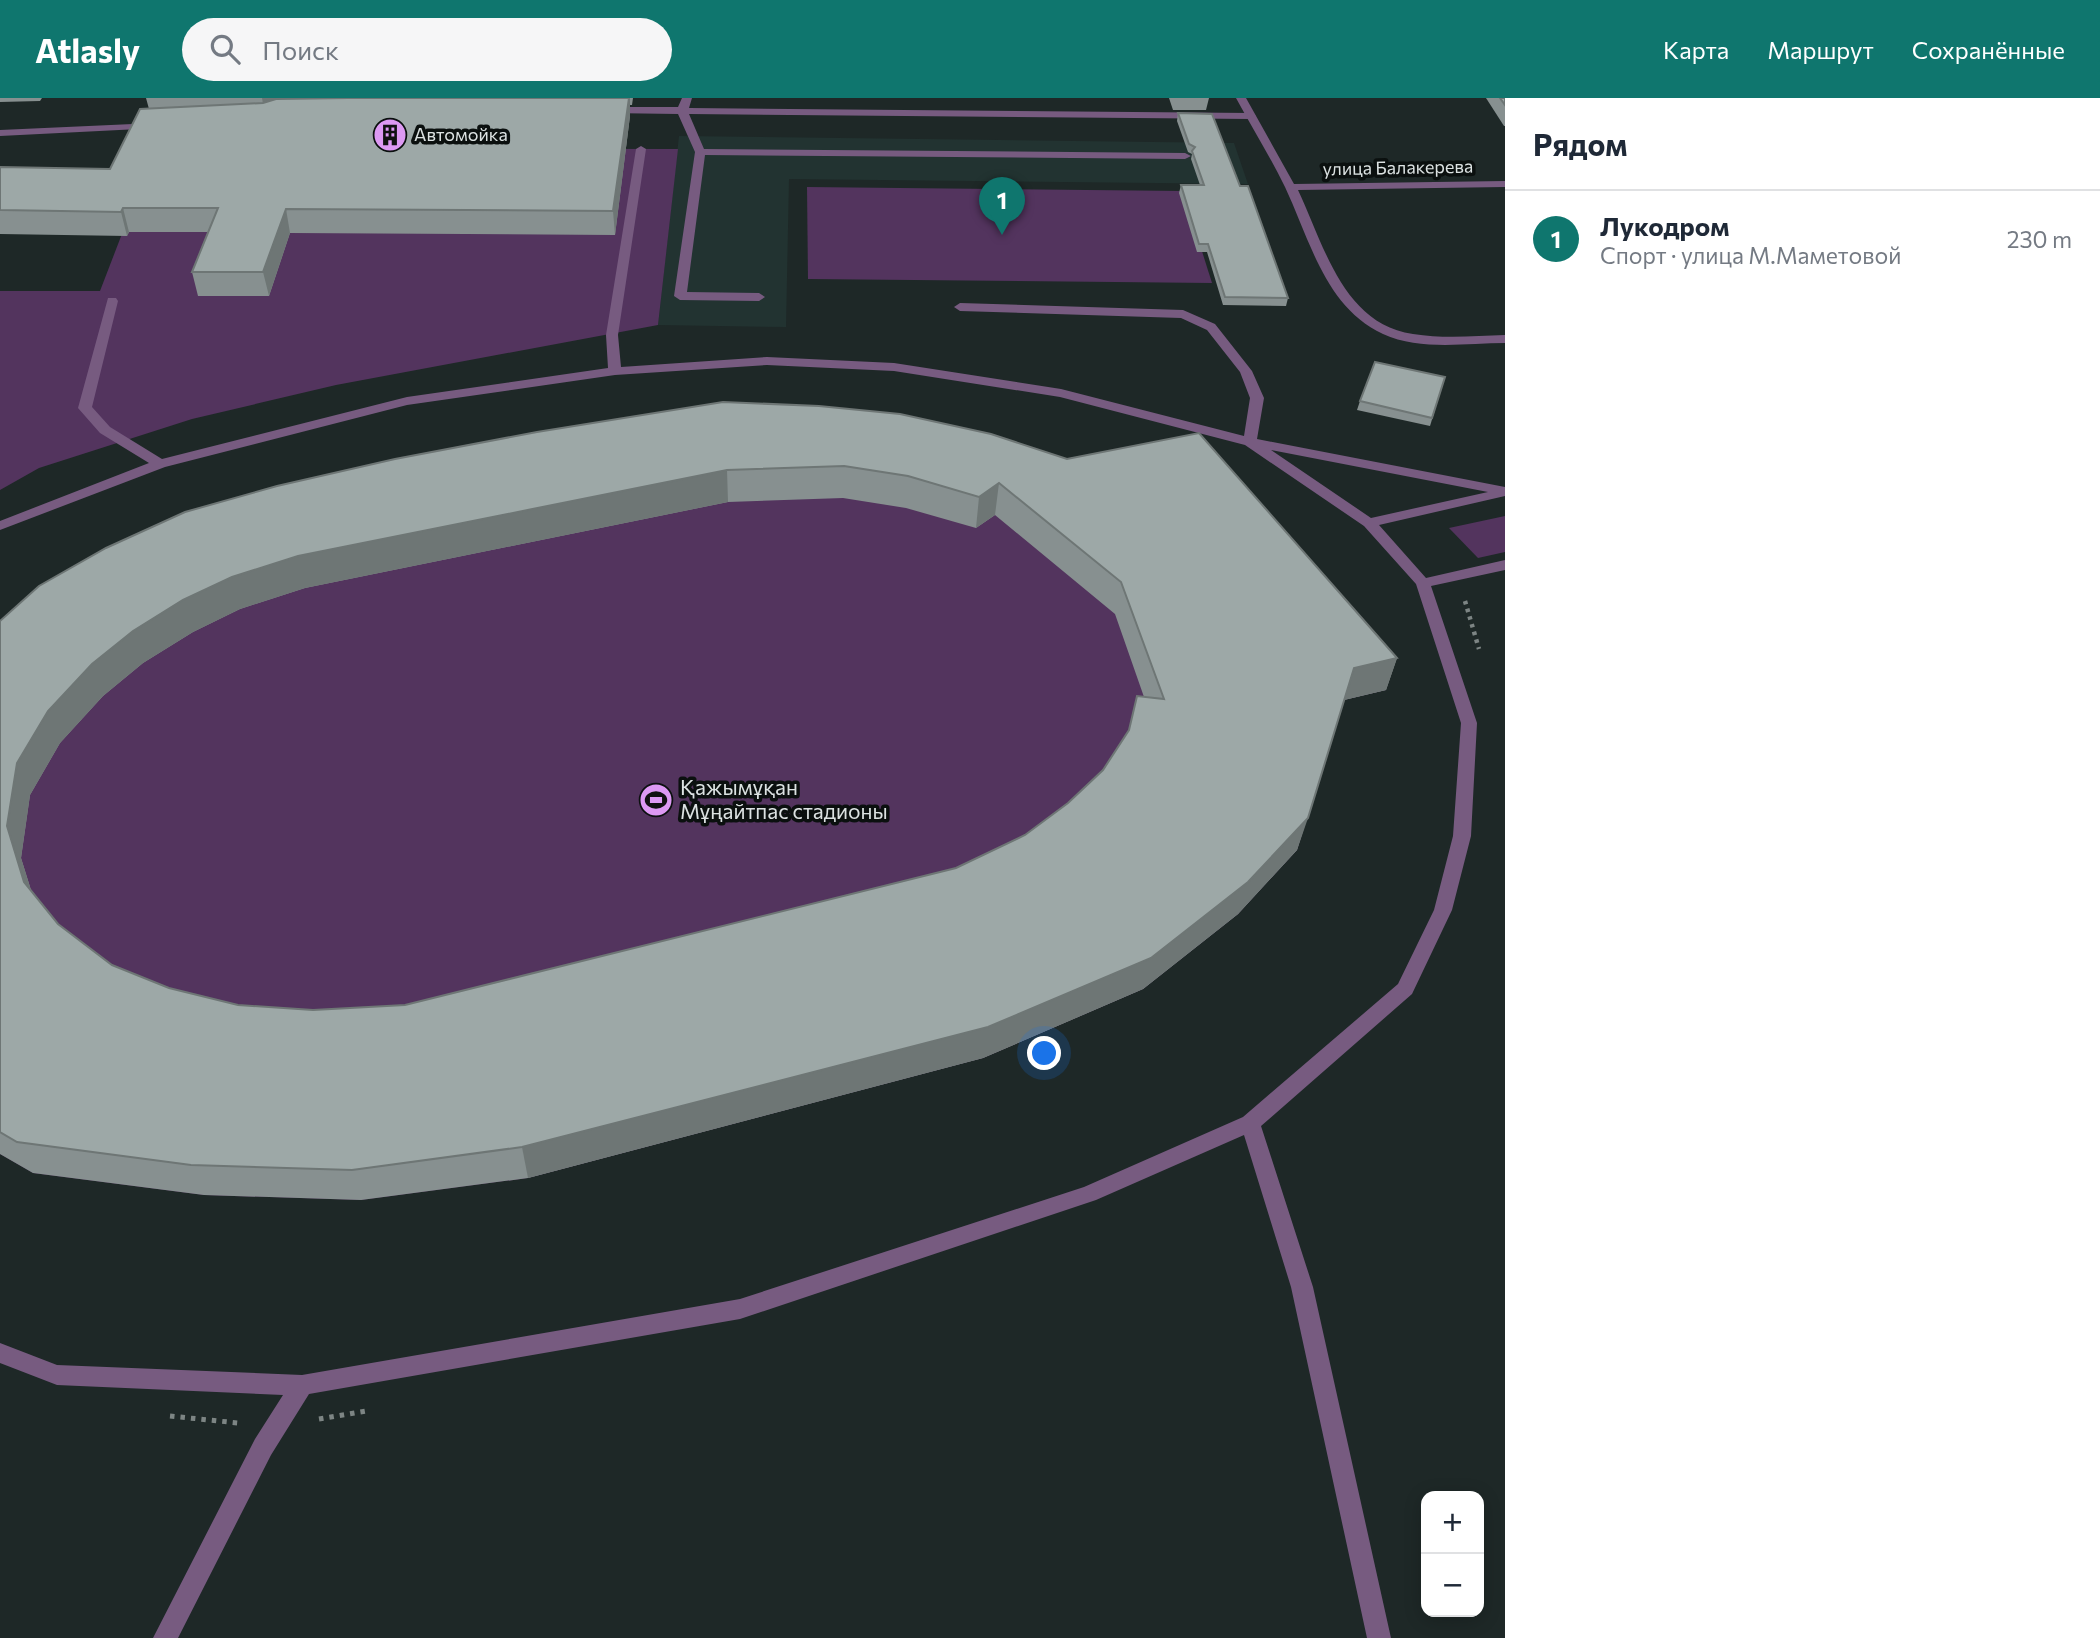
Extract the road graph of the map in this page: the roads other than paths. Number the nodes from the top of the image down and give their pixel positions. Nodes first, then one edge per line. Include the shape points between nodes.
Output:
1 (687, 98) edge
2 (1241, 98) edge
3 (590, 110) edge
4 (682, 111) junction
5 (1251, 116) junction
6 (161, 126) edge
7 (0, 133) edge
8 (641, 149) dead end
9 (700, 152) junction
10 (1185, 156) dead end
11 (1505, 184) edge
12 (1291, 187) junction
13 (759, 297) dead end
14 (112, 301) dead end
15 (960, 307) dead end
16 (1505, 339) edge
17 (615, 371) junction
18 (1250, 442) junction
19 (160, 464) junction
20 (1505, 492) edge
21 (1369, 523) junction
22 (0, 526) edge
23 (1505, 565) edge
24 (1423, 583) junction
25 (1250, 1123) junction
26 (0, 1353) edge
27 (302, 1385) junction
28 (165, 1638) edge
29 (1379, 1638) edge

1 - 4 street
2 - 5 street
3 - 4 street
4 - 5 street
4 - 9 street
5 - 12 street
6 - 7 street
8 - 17 street via 612,335
9 - 10 street
9 - 13 street via 680,296
11 - 12 street, улица Балакерева
12 - 16 street via 1334,285 1362,317 1389,333 1420,338
14 - 19 street via 85,408 105,430
15 - 18 street via 1183,314 1211,327 1247,371 1256,398
17 - 18 street via 768,361 894,367 1061,393
17 - 19 street via 407,401
18 - 20 street
18 - 21 street
19 - 22 street
20 - 21 street
21 - 24 street
23 - 24 street
24 - 25 street via 1469,723 1462,836 1443,909 1405,989
25 - 27 street via 1089,1194 740,1309
25 - 29 street via 1302,1287
26 - 27 street via 57,1375
27 - 28 street via 275,1427

